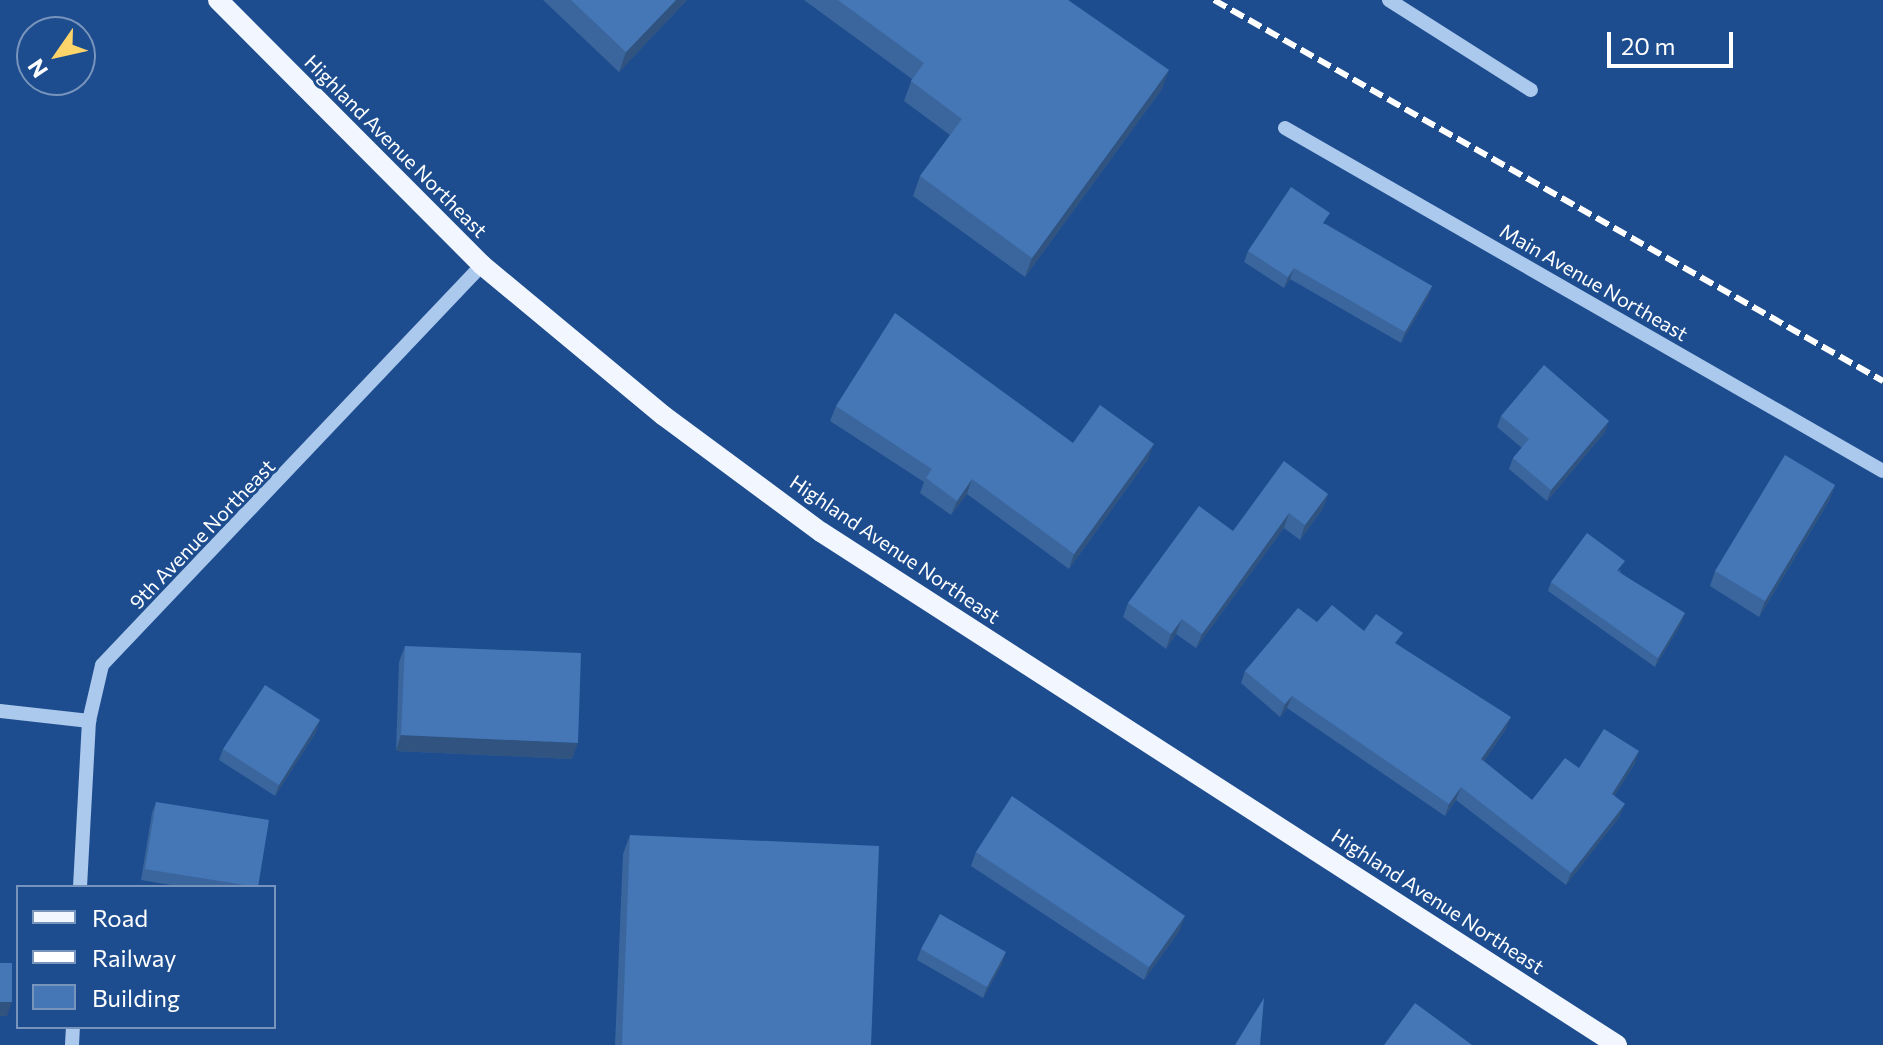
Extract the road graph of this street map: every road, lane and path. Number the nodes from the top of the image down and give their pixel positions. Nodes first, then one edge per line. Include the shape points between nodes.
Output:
1 (218, 0) edge
2 (1389, 0) edge
3 (1531, 90) dead end
4 (1285, 128) dead end
5 (482, 265) junction
6 (1883, 471) edge
7 (0, 711) edge
8 (89, 721) junction
9 (80, 885) edge
10 (1617, 1045) edge

1 - 5 main road, Highland Avenue Northeast
2 - 3 street
4 - 6 street, Main Avenue Northeast
5 - 8 street, 9th Avenue Northeast via 102,665
5 - 10 main road, Highland Avenue Northeast via 653,408 821,532
7 - 8 street
8 - 9 street, 9th Avenue Northeast

